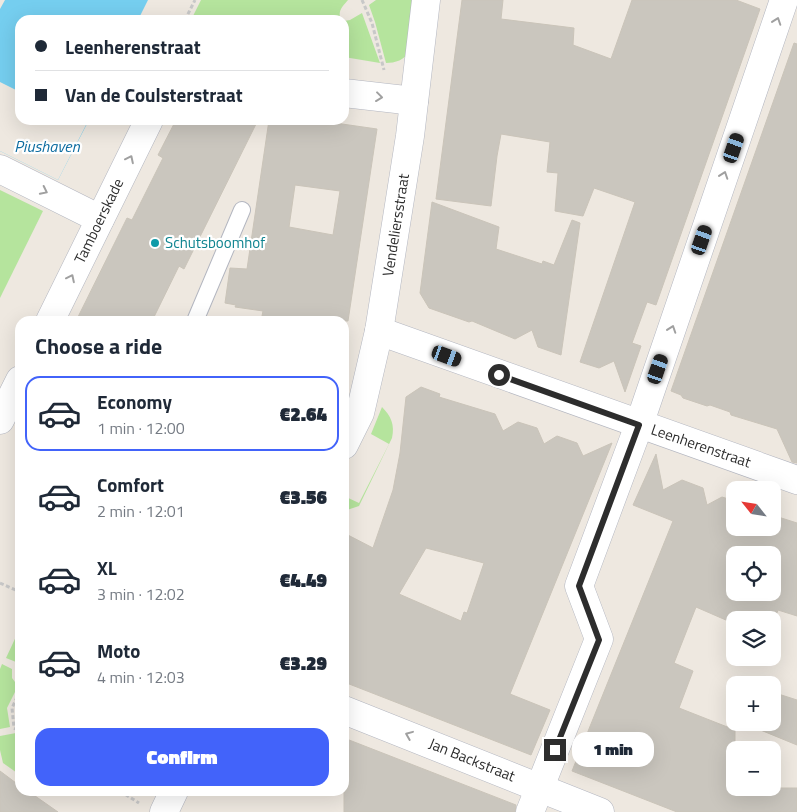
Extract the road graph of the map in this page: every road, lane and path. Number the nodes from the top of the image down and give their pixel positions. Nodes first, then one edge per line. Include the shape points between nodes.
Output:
1 (195, 0) edge
2 (362, 0) edge
3 (426, 0) edge
4 (784, 0) edge
5 (188, 15) edge
6 (349, 94) edge
7 (401, 100) junction
8 (147, 125) edge
9 (0, 169) edge
10 (242, 210) dead end
11 (100, 219) junction
12 (52, 316) edge
13 (198, 316) edge
14 (379, 331) junction
15 (15, 390) edge
16 (0, 420) edge
17 (639, 425) junction
18 (349, 434) edge
19 (797, 480) edge
20 (0, 584) edge
21 (15, 590) edge
22 (15, 702) edge
23 (349, 712) edge
24 (15, 728) edge
25 (540, 787) junction
26 (172, 796) edge
27 (164, 812) edge
28 (530, 812) edge
29 (600, 812) edge

1 - 5 path
2 - 7 path via 382,62
3 - 7 street, Vendeliersstraat
17 -> 4 street
6 -> 7 street
7 - 14 street, Vendeliersstraat via 409,146
11 -> 8 street, Tamboerskade
9 -> 11 street
10 - 13 lane
12 -> 11 street, Tamboerskade
14 - 17 street, Leenherenstraat
14 - 18 street, Vendeliersstraat via 360,413
15 - 16 street
17 - 19 street, Leenherenstraat
17 - 25 street via 579,586 599,640
20 - 21 path
22 - 24 path via 12,708
25 -> 23 street, Jan Backstraat
25 - 28 street
25 - 29 street, Jan Backstraat
26 - 27 street

